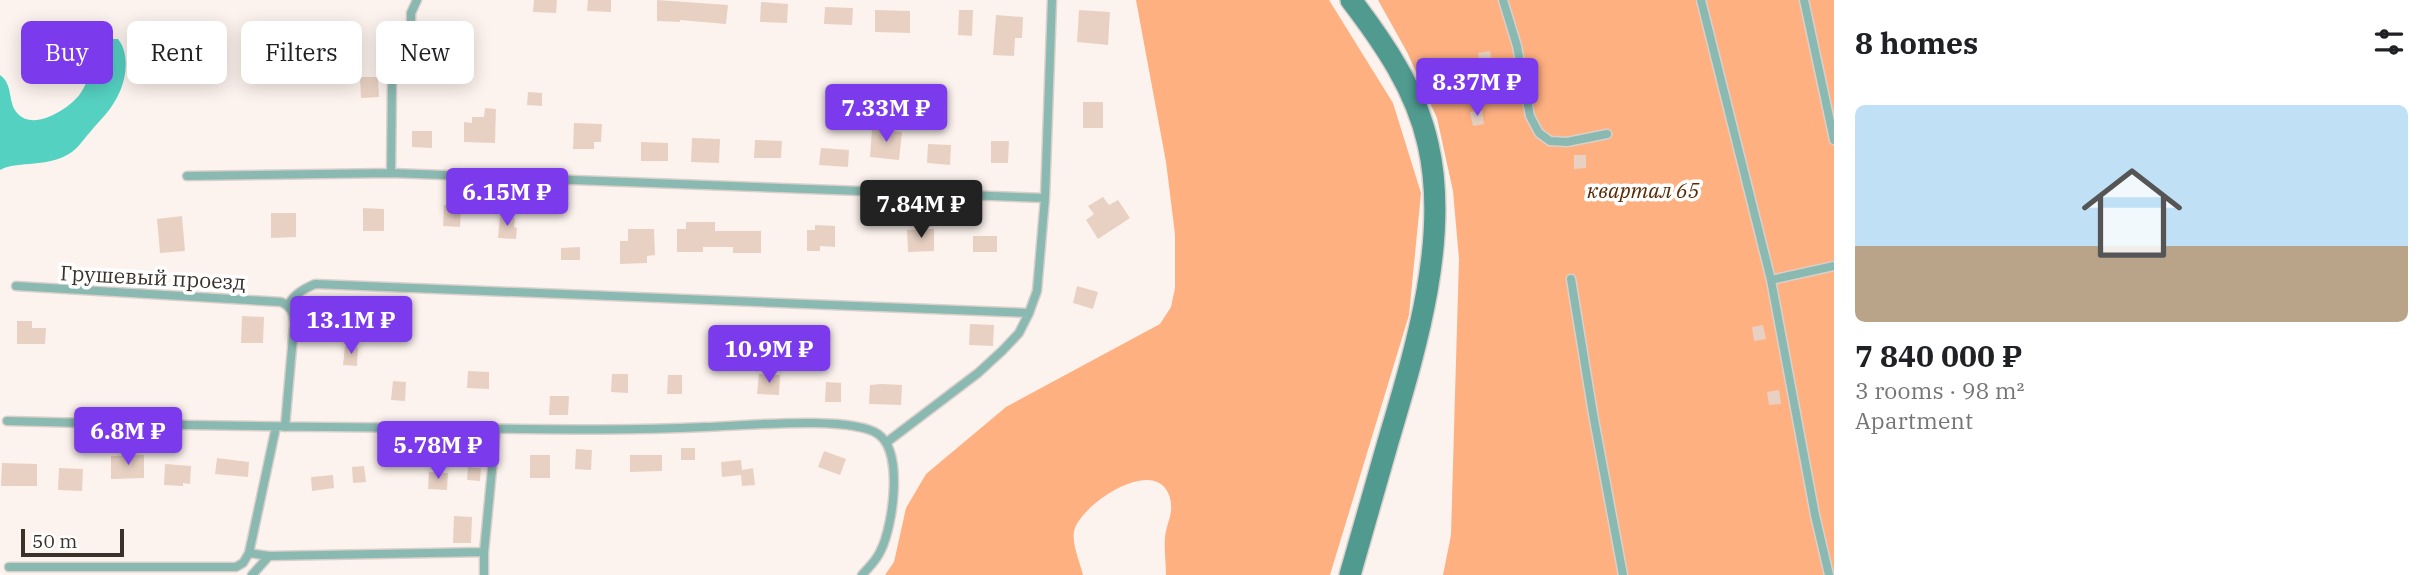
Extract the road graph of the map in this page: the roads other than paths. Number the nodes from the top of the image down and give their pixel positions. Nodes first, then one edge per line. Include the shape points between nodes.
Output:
1 (417, 0) edge
2 (1052, 0) edge
3 (1351, 0) edge
4 (1503, 0) edge
5 (1701, 0) edge
6 (1804, 0) edge
7 (1607, 134) dead end
8 (1834, 140) edge
9 (391, 173) junction
10 (187, 176) dead end
11 (1045, 198) junction
12 (1834, 266) edge
13 (1571, 279) dead end
14 (1771, 281) junction
15 (16, 286) dead end
16 (288, 305) junction
17 (1029, 313) junction
18 (7, 421) dead end
19 (280, 427) junction
20 (496, 429) junction
21 (887, 442) junction
22 (484, 552) junction
23 (249, 553) junction
24 (269, 555) junction
25 (9, 567) dead end
26 (252, 575) edge
27 (484, 575) edge
28 (862, 575) edge
29 (1350, 575) edge
30 (1623, 575) edge
31 (1829, 575) edge

1 - 9 lane via 411,13 411,48 392,79
2 - 11 lane
3 - 29 street via 1394,61 1413,99 1428,143 1435,205 1415,350
4 - 7 lane via 1530,116 1539,133 1550,141 1567,142
5 - 14 lane
6 - 8 lane
9 - 10 lane
9 - 11 lane
11 - 17 lane via 1037,291
12 - 14 lane
13 - 30 lane
14 - 31 lane
15 - 16 lane, Грушевый проезд
16 - 17 lane via 304,288 315,284
16 - 19 lane via 294,325
17 - 21 lane via 1019,333 978,373
18 - 19 lane
19 - 20 lane
19 - 23 lane
20 - 21 lane via 822,423 877,433
20 - 22 lane
21 - 28 lane via 894,476 887,533 877,559
22 - 24 lane
22 - 27 lane
23 - 24 lane
23 - 25 lane via 236,567
24 - 26 lane

